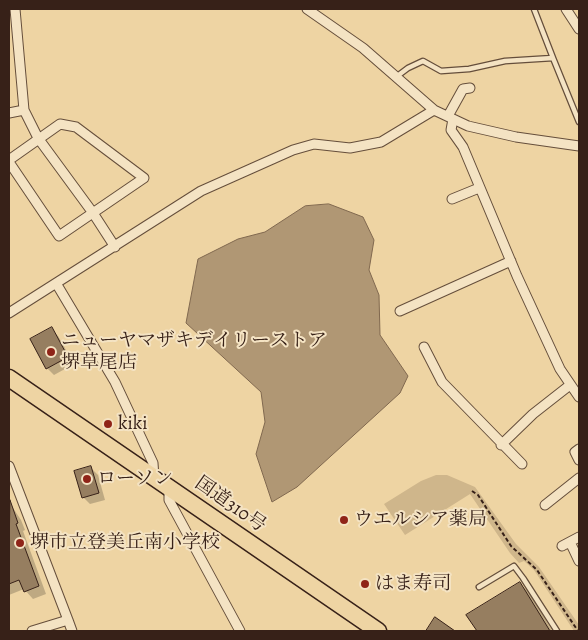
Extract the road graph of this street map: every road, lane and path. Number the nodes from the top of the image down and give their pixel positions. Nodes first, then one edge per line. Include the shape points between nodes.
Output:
1 (15, 9) edge
2 (307, 9) edge
3 (534, 9) edge
4 (566, 9) edge
5 (579, 29) edge
6 (553, 58) junction
7 (396, 77) junction
8 (470, 88) dead end
9 (24, 110) junction
10 (434, 110) junction
11 (9, 113) edge
12 (450, 117) junction
13 (579, 122) edge
14 (38, 138) junction
15 (579, 146) edge
16 (9, 161) edge
17 (479, 188) junction
18 (452, 199) dead end
19 (93, 213) junction
20 (115, 247) junction
21 (511, 261) junction
22 (56, 283) junction
23 (400, 311) dead end
24 (9, 313) edge
25 (424, 347) dead end
26 (9, 378) edge
27 (570, 385) junction
28 (579, 397) edge
29 (501, 445) junction
30 (579, 450) edge
31 (579, 460) edge
32 (522, 464) dead end
33 (9, 466) edge
34 (154, 477) junction
35 (579, 478) edge
36 (169, 487) junction
37 (472, 491) dead end
38 (545, 505) dead end
39 (579, 537) edge
40 (579, 561) edge
41 (479, 587) dead end
42 (68, 620) junction
43 (32, 631) edge
44 (72, 631) edge
45 (240, 631) edge
46 (378, 631) edge
47 (557, 631) edge
48 (578, 631) edge

1 - 9 street
2 - 7 street via 363,48
3 - 6 lane
4 - 5 street
6 - 7 lane via 505,61 441,71 423,61
6 - 13 lane
7 - 10 street
8 - 12 street via 464,90
9 - 11 street
9 - 14 street
10 - 12 street
10 - 20 street via 381,142 350,148 314,144 293,150 202,191
12 - 15 street via 468,126 516,137
12 - 17 street via 451,130 463,147
14 - 16 street
14 - 19 street
14 - 19 street via 60,124 76,127 144,178
16 - 19 street via 59,236
17 - 18 street
17 - 21 street
19 - 20 street
20 - 22 street
21 - 23 street
21 - 27 street
22 - 24 street
22 - 34 street via 115,382 153,463
25 - 29 street via 442,382
26 - 34 highway, 国道310号
27 - 28 street
27 - 29 street
29 - 32 street
30 - 31 street via 575,452
33 - 42 street
34 - 36 highway, 国道310号
35 - 38 street
36 - 45 street via 169,500
36 - 46 highway, 国道310号
37 - 48 path via 512,546 537,570
39 - 40 street via 566,544
41 - 47 lane via 514,566
42 - 43 street
42 - 44 street

